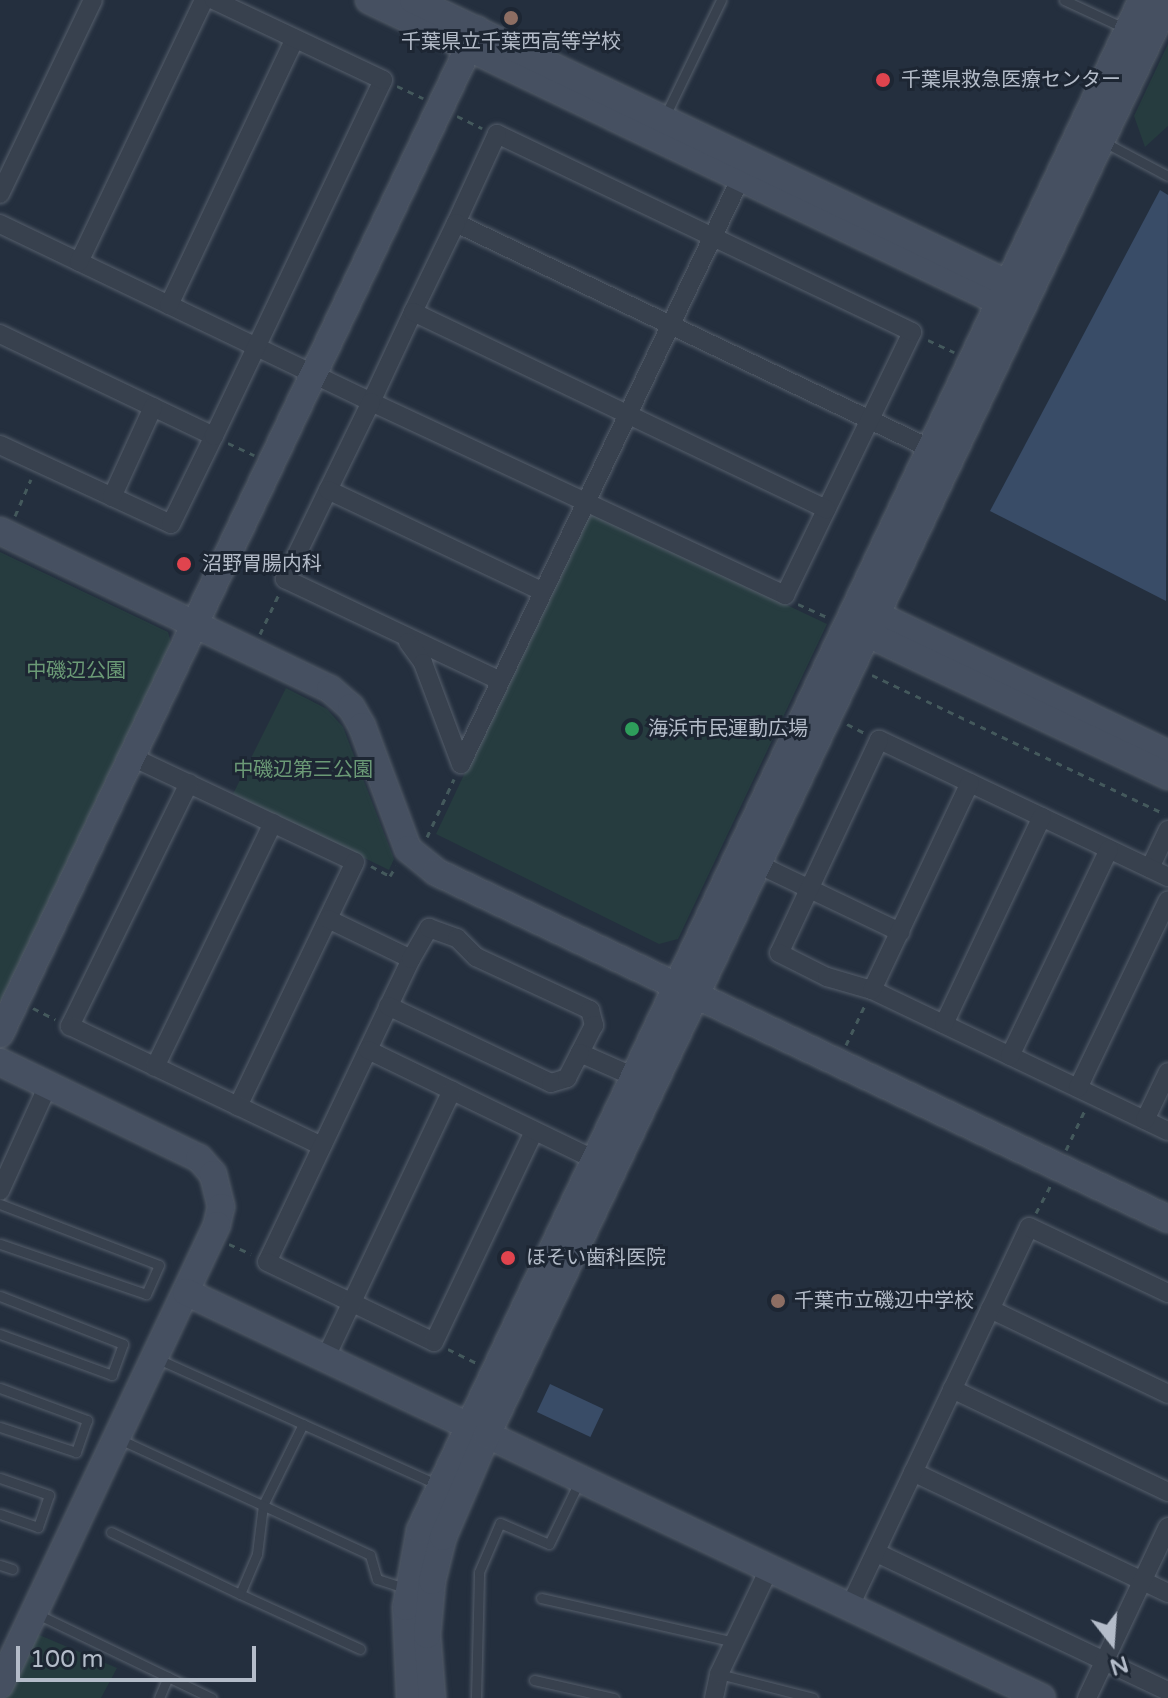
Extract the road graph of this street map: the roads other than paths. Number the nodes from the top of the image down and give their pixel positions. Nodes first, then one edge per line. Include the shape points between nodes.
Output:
1 (93, 0) edge
2 (204, 0) edge
3 (214, 0) edge
4 (369, 0) edge
5 (413, 0) edge
6 (721, 0) edge
7 (1064, 0) edge
8 (1142, 0) edge
9 (1168, 0) edge
10 (1138, 35) junction
11 (295, 39) junction
12 (473, 39) junction
13 (664, 119) junction
14 (1090, 134) junction
15 (746, 168) junction
16 (1167, 174) edge
17 (0, 194) edge
18 (456, 223) junction
19 (0, 224) edge
20 (712, 237) junction
21 (79, 262) junction
22 (1011, 296) junction
23 (169, 305) junction
24 (413, 312) junction
25 (669, 326) junction
26 (0, 334) edge
27 (256, 346) junction
28 (314, 374) junction
29 (371, 402) junction
30 (153, 407) junction
31 (627, 414) junction
32 (869, 420) junction
33 (214, 436) junction
34 (0, 445) edge
35 (931, 449) junction
36 (328, 490) junction
37 (112, 497) junction
38 (585, 501) junction
39 (826, 509) junction
40 (8, 524) edge
41 (542, 591) junction
42 (858, 621) junction
43 (194, 624) junction
44 (406, 639) junction
45 (499, 680) junction
46 (1166, 755) edge
47 (132, 757) junction
48 (189, 783) junction
49 (970, 783) junction
50 (1042, 817) junction
51 (273, 823) junction
52 (1168, 830) edge
53 (1109, 849) junction
54 (749, 860) junction
55 (1150, 868) junction
56 (1168, 877) edge
57 (809, 888) junction
58 (1168, 900) edge
59 (328, 919) junction
60 (900, 932) junction
61 (411, 959) junction
62 (686, 988) junction
63 (872, 990) junction
64 (388, 1006) junction
65 (944, 1024) junction
66 (0, 1034) edge
67 (368, 1050) junction
68 (580, 1053) junction
69 (1010, 1056) junction
70 (0, 1062) edge
71 (155, 1067) junction
72 (1168, 1072) edge
73 (632, 1076) junction
74 (48, 1085) junction
75 (452, 1090) junction
76 (1085, 1091) junction
77 (238, 1106) junction
78 (1145, 1120) junction
79 (534, 1131) junction
80 (1168, 1131) edge
81 (322, 1146) junction
82 (604, 1164) junction
83 (0, 1191) edge
84 (0, 1204) edge
85 (1168, 1219) edge
86 (0, 1244) edge
87 (186, 1292) junction
88 (1168, 1293) edge
89 (0, 1296) edge
90 (352, 1302) junction
91 (990, 1309) junction
92 (0, 1334) edge
93 (155, 1358) junction
94 (325, 1359) junction
95 (0, 1388) edge
96 (952, 1389) junction
97 (1168, 1394) edge
98 (303, 1424) junction
99 (0, 1427) edge
100 (477, 1430) junction
101 (117, 1438) junction
102 (913, 1472) junction
103 (0, 1478) edge
104 (580, 1479) junction
105 (440, 1486) junction
106 (1168, 1492) edge
107 (263, 1505) junction
108 (0, 1514) edge
109 (1168, 1527) edge
110 (111, 1532) dead end
111 (877, 1553) junction
112 (0, 1565) edge
113 (12, 1569) dead end
114 (769, 1569) junction
115 (1143, 1581) junction
116 (408, 1588) junction
117 (1168, 1593) edge
118 (240, 1594) junction
119 (541, 1598) dead end
120 (849, 1608) junction
121 (34, 1613) junction
122 (734, 1642) junction
123 (360, 1649) dead end
124 (1105, 1661) junction
125 (719, 1674) junction
126 (168, 1677) junction
127 (534, 1680) dead end
128 (0, 1685) edge
129 (1168, 1691) edge
130 (159, 1698) edge
131 (212, 1698) edge
132 (410, 1698) edge
133 (432, 1698) edge
134 (476, 1698) edge
135 (614, 1698) edge
136 (714, 1698) edge
137 (813, 1698) edge
138 (1042, 1698) edge
139 (1087, 1698) edge

1 - 17 street
2 - 21 street
3 - 11 street
4 - 12 street
5 - 12 street
6 - 13 lane
7 - 10 lane
8 - 10 street
9 - 10 street
10 - 14 street
11 - 23 street
11 - 27 street via 383,80
12 - 13 street
12 - 15 street
12 - 28 street
13 - 15 street
14 - 16 lane
14 - 22 street
15 - 20 street
15 - 22 street
18 - 20 street via 497,134
18 - 24 street
18 - 25 street
19 - 21 street
20 - 25 street
20 - 32 street via 912,332
21 - 23 street
22 - 35 street
22 - 42 street
23 - 27 street
24 - 29 street
24 - 31 street
25 - 31 street
25 - 32 street
26 - 30 street
27 - 28 street
27 - 33 street
28 - 29 street
28 - 43 street
29 - 36 street
29 - 38 street
30 - 33 street
30 - 37 street
31 - 38 street
31 - 39 street
32 - 35 street
32 - 39 street
33 - 37 street via 171,524
34 - 37 street
35 - 42 street
36 - 41 street
36 - 44 street via 285,579
38 - 39 street via 785,595
38 - 41 street
40 - 43 street
41 - 45 street
42 - 46 street
42 - 54 street
43 - 47 street
43 - 62 street via 330,689 351,707 402,838 418,859
44 - 45 street
44 - 45 street via 423,663 461,764
47 - 48 street
47 - 66 street
48 - 51 street
48 - 71 street via 70,1026
49 - 50 street
49 - 57 street via 879,740
49 - 60 street
50 - 53 street
50 - 65 street
51 - 59 street via 355,862
51 - 71 street
52 - 55 street
53 - 55 street
53 - 69 street
54 - 57 street
54 - 62 street
55 - 56 street
57 - 60 street
57 - 63 street via 779,953 827,977
58 - 76 street
59 - 61 street
59 - 77 street
60 - 63 street
61 - 64 street
61 - 68 street via 423,933 436,928 457,938 476,957 584,1006 595,1018
62 - 73 street
62 - 82 street
62 - 85 street
63 - 65 street
64 - 67 street
64 - 68 street via 551,1083 567,1078
65 - 69 street
67 - 75 street
67 - 81 street
68 - 73 street
69 - 76 street
70 - 74 street
71 - 77 street
72 - 78 street
73 - 82 street
74 - 83 street
74 - 87 street via 175,1144 213,1174 219,1190 217,1225
75 - 79 street
75 - 90 street
76 - 78 street
77 - 81 street
78 - 80 street
79 - 82 street
79 - 90 street via 434,1342
81 - 90 street via 267,1262
82 - 100 street
84 - 86 lane via 159,1265 146,1294
87 - 93 street
87 - 94 street
88 - 91 street via 1029,1227
89 - 92 lane via 123,1344 112,1375
90 - 94 street
91 - 96 street
91 - 97 street
93 - 98 lane
93 - 101 street
94 - 100 street
95 - 99 lane via 87,1420 76,1452
96 - 102 street
96 - 106 street
98 - 105 lane
98 - 107 lane
100 - 104 street
100 - 105 street
100 - 133 street via 432,1581 427,1635
101 - 107 lane
101 - 121 street
102 - 111 street
102 - 115 street
103 - 108 lane via 49,1495 38,1527
104 - 114 street
104 - 134 lane via 549,1544 500,1523 479,1572
105 - 116 street via 420,1530
107 - 116 lane via 370,1555 377,1579
107 - 118 lane via 257,1554
109 - 115 street
110 - 118 lane
111 - 120 street
111 - 124 street
112 - 113 lane
114 - 120 street
114 - 122 street
115 - 117 street
115 - 124 street
116 - 132 street via 404,1638
118 - 123 lane
119 - 122 lane
120 - 138 street
121 - 126 lane
121 - 128 street
122 - 125 street
124 - 129 street
124 - 139 street
125 - 136 street
125 - 137 lane
126 - 130 lane
126 - 131 lane
127 - 135 lane

